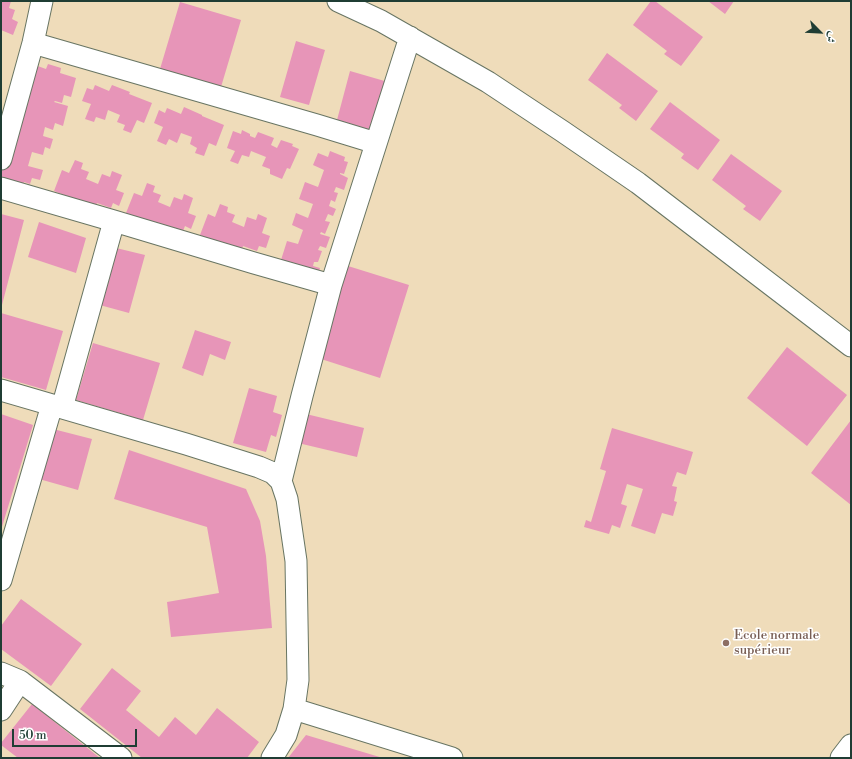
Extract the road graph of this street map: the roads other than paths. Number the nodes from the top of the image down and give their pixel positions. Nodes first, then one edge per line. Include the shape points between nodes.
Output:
1 (42, 1) edge
2 (338, 1) edge
3 (410, 37) junction
4 (33, 43) junction
5 (376, 143) junction
6 (1, 159) edge
7 (1, 188) edge
8 (114, 221) junction
9 (331, 285) junction
10 (851, 346) edge
11 (1, 390) edge
12 (57, 406) junction
13 (282, 481) junction
14 (1, 580) edge
15 (1, 673) edge
16 (20, 681) junction
17 (294, 709) junction
18 (1, 710) edge
19 (851, 745) edge
20 (121, 758) edge
21 (272, 758) edge
22 (452, 758) edge
23 (841, 758) edge

1 - 4 street
2 - 3 street
3 - 5 street
3 - 10 street via 488,82 638,183
4 - 5 street
4 - 6 street
5 - 9 street
7 - 8 street
8 - 9 street
8 - 12 street
9 - 13 street
11 - 12 street
12 - 13 street via 260,467
12 - 14 street
13 - 17 street via 296,561 298,680
15 - 16 street
16 - 18 street
16 - 20 street
17 - 21 street via 286,735
17 - 22 street
19 - 23 street

